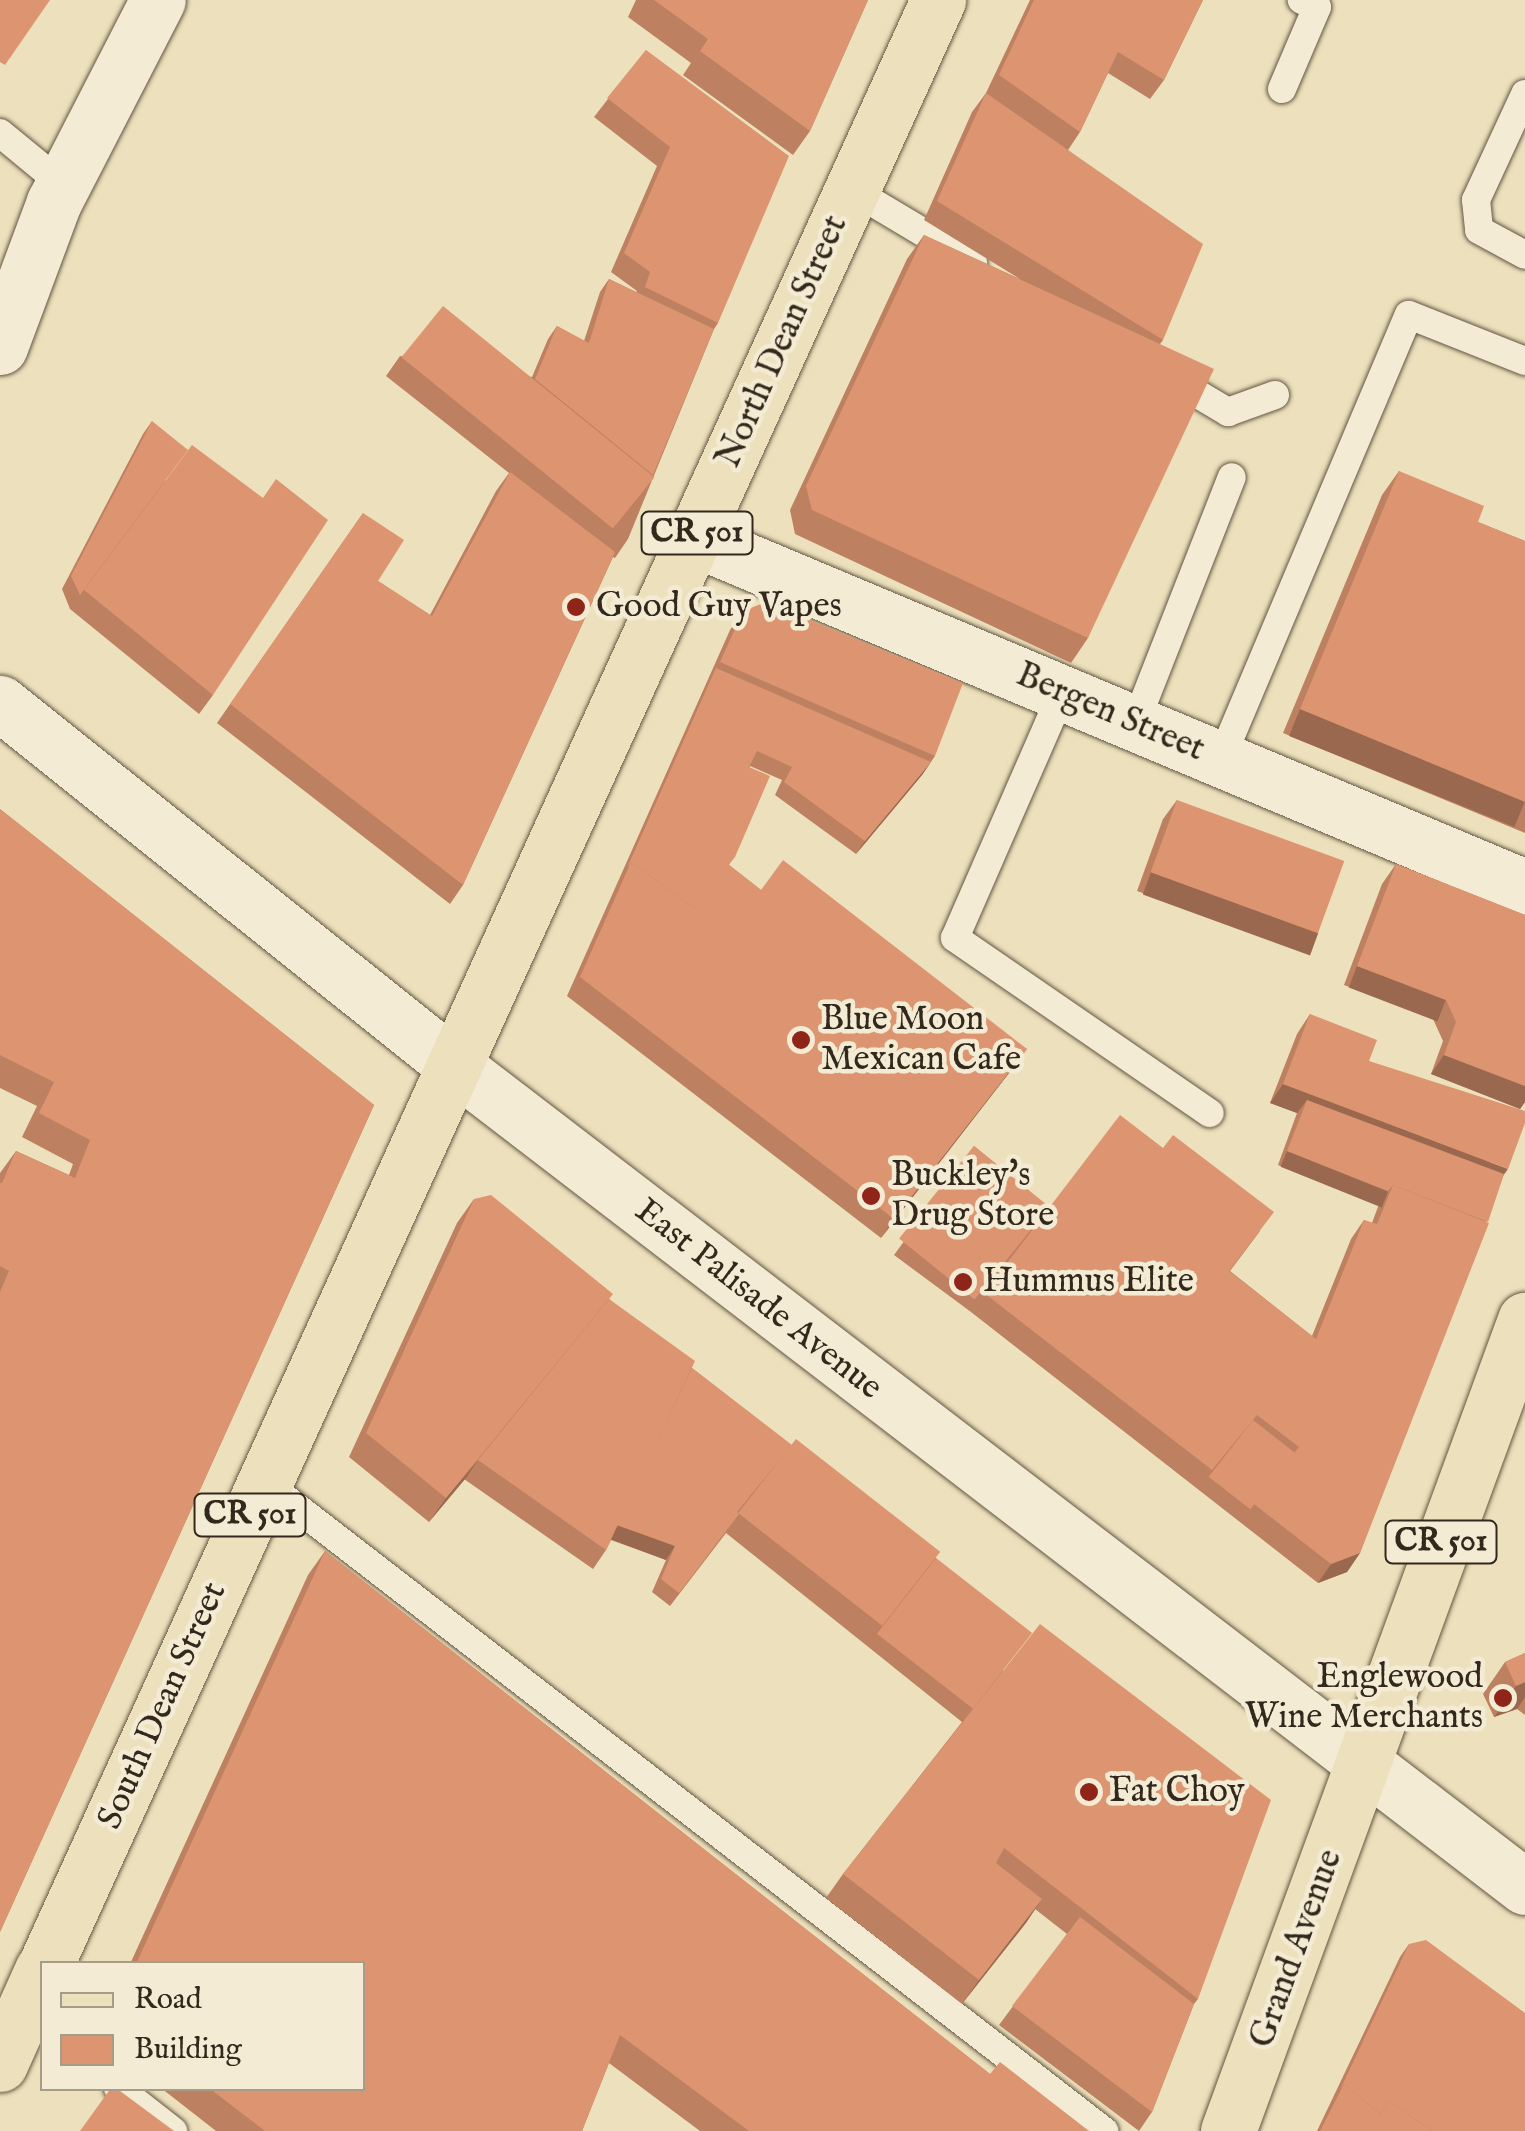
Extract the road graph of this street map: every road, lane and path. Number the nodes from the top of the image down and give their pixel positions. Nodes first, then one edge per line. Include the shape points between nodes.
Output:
1 (158, 0) edge
2 (938, 0) edge
3 (1302, 0) edge
4 (1282, 89) dead end
5 (1525, 94) edge
6 (0, 133) edge
7 (852, 190) junction
8 (58, 193) junction
9 (0, 249) edge
10 (1525, 254) edge
11 (1006, 281) edge
12 (0, 347) edge
13 (1525, 361) edge
14 (1143, 362) edge
15 (1275, 395) dead end
16 (1232, 478) dead end
17 (694, 539) junction
18 (1062, 693) junction
19 (0, 703) edge
20 (1135, 724) junction
21 (1220, 759) junction
22 (1525, 887) edge
23 (456, 1067) junction
24 (1210, 1113) dead end
25 (1525, 1320) edge
26 (264, 1482) junction
27 (1361, 1765) junction
28 (1525, 1887) edge
29 (53, 1961) edge
30 (38, 1995) edge
31 (0, 2064) edge
32 (122, 2091) edge
33 (174, 2131) edge
34 (1104, 2131) edge
35 (1228, 2131) edge

1 - 8 main road
2 - 7 main road, North Dean Street / CR 501
3 - 4 lane via 1318,7
5 - 10 lane via 1476,200 1479,230
6 - 8 lane
7 - 11 lane
7 - 17 main road, North Dean Street / CR 501
8 - 9 main road
8 - 12 main road
13 - 21 lane via 1408,315
14 - 15 lane via 1228,412
16 - 20 lane
17 - 18 main road, Bergen Street
17 - 23 main road, North Dean Street / CR 501
18 - 20 main road, Bergen Street
18 - 24 lane via 955,938
19 - 23 main road, East Palisade Avenue
20 - 21 main road, Bergen Street
21 - 22 main road, Bergen Street
23 - 26 main road, South Dean Street / CR 501
23 - 27 main road, East Palisade Avenue
25 - 27 main road, CR 501
26 - 29 main road, South Dean Street / CR 501
26 - 34 lane
27 - 28 main road, East Palisade Avenue
27 - 35 main road, Grand Avenue / CR 501
30 - 31 main road, South Dean Street / CR 501
32 - 33 lane

